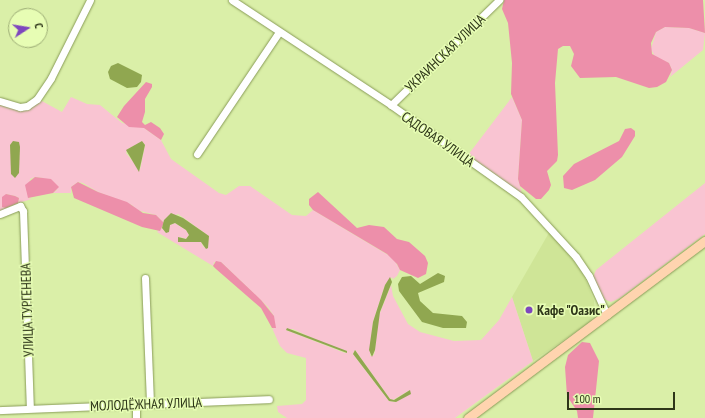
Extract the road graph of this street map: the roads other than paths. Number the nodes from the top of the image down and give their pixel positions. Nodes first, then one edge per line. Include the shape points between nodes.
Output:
1 (90, 0) edge
2 (232, 0) edge
3 (499, 0) edge
4 (279, 32) junction
5 (0, 101) edge
6 (390, 105) junction
7 (197, 154) dead end
8 (0, 214) edge
9 (705, 241) edge
10 (145, 278) dead end
11 (607, 315) junction
12 (269, 399) dead end
13 (136, 404) junction
14 (150, 404) junction
15 (30, 408) junction
16 (0, 410) edge
17 (136, 418) edge
18 (468, 418) edge

1 - 5 street via 51,78 37,99 20,108
2 - 4 street, САДОВАЯ УЛИЦА
3 - 6 street, УКРАИНСКАЯ УЛИЦА
4 - 6 street, САДОВАЯ УЛИЦА
4 - 7 street
6 - 11 street, САДОВАЯ УЛИЦА via 528,203 576,257 589,276
8 - 15 street, УЛИЦА ТУРГЕНЕВА via 20,206 23,211
9 - 11 main road
10 - 14 street
11 - 18 main road
12 - 14 street, МОЛОДЁЖНАЯ УЛИЦА
13 - 14 street, МОЛОДЁЖНАЯ УЛИЦА
13 - 15 street, МОЛОДЁЖНАЯ УЛИЦА
13 - 17 street
15 - 16 street, МОЛОДЁЖНАЯ УЛИЦА

